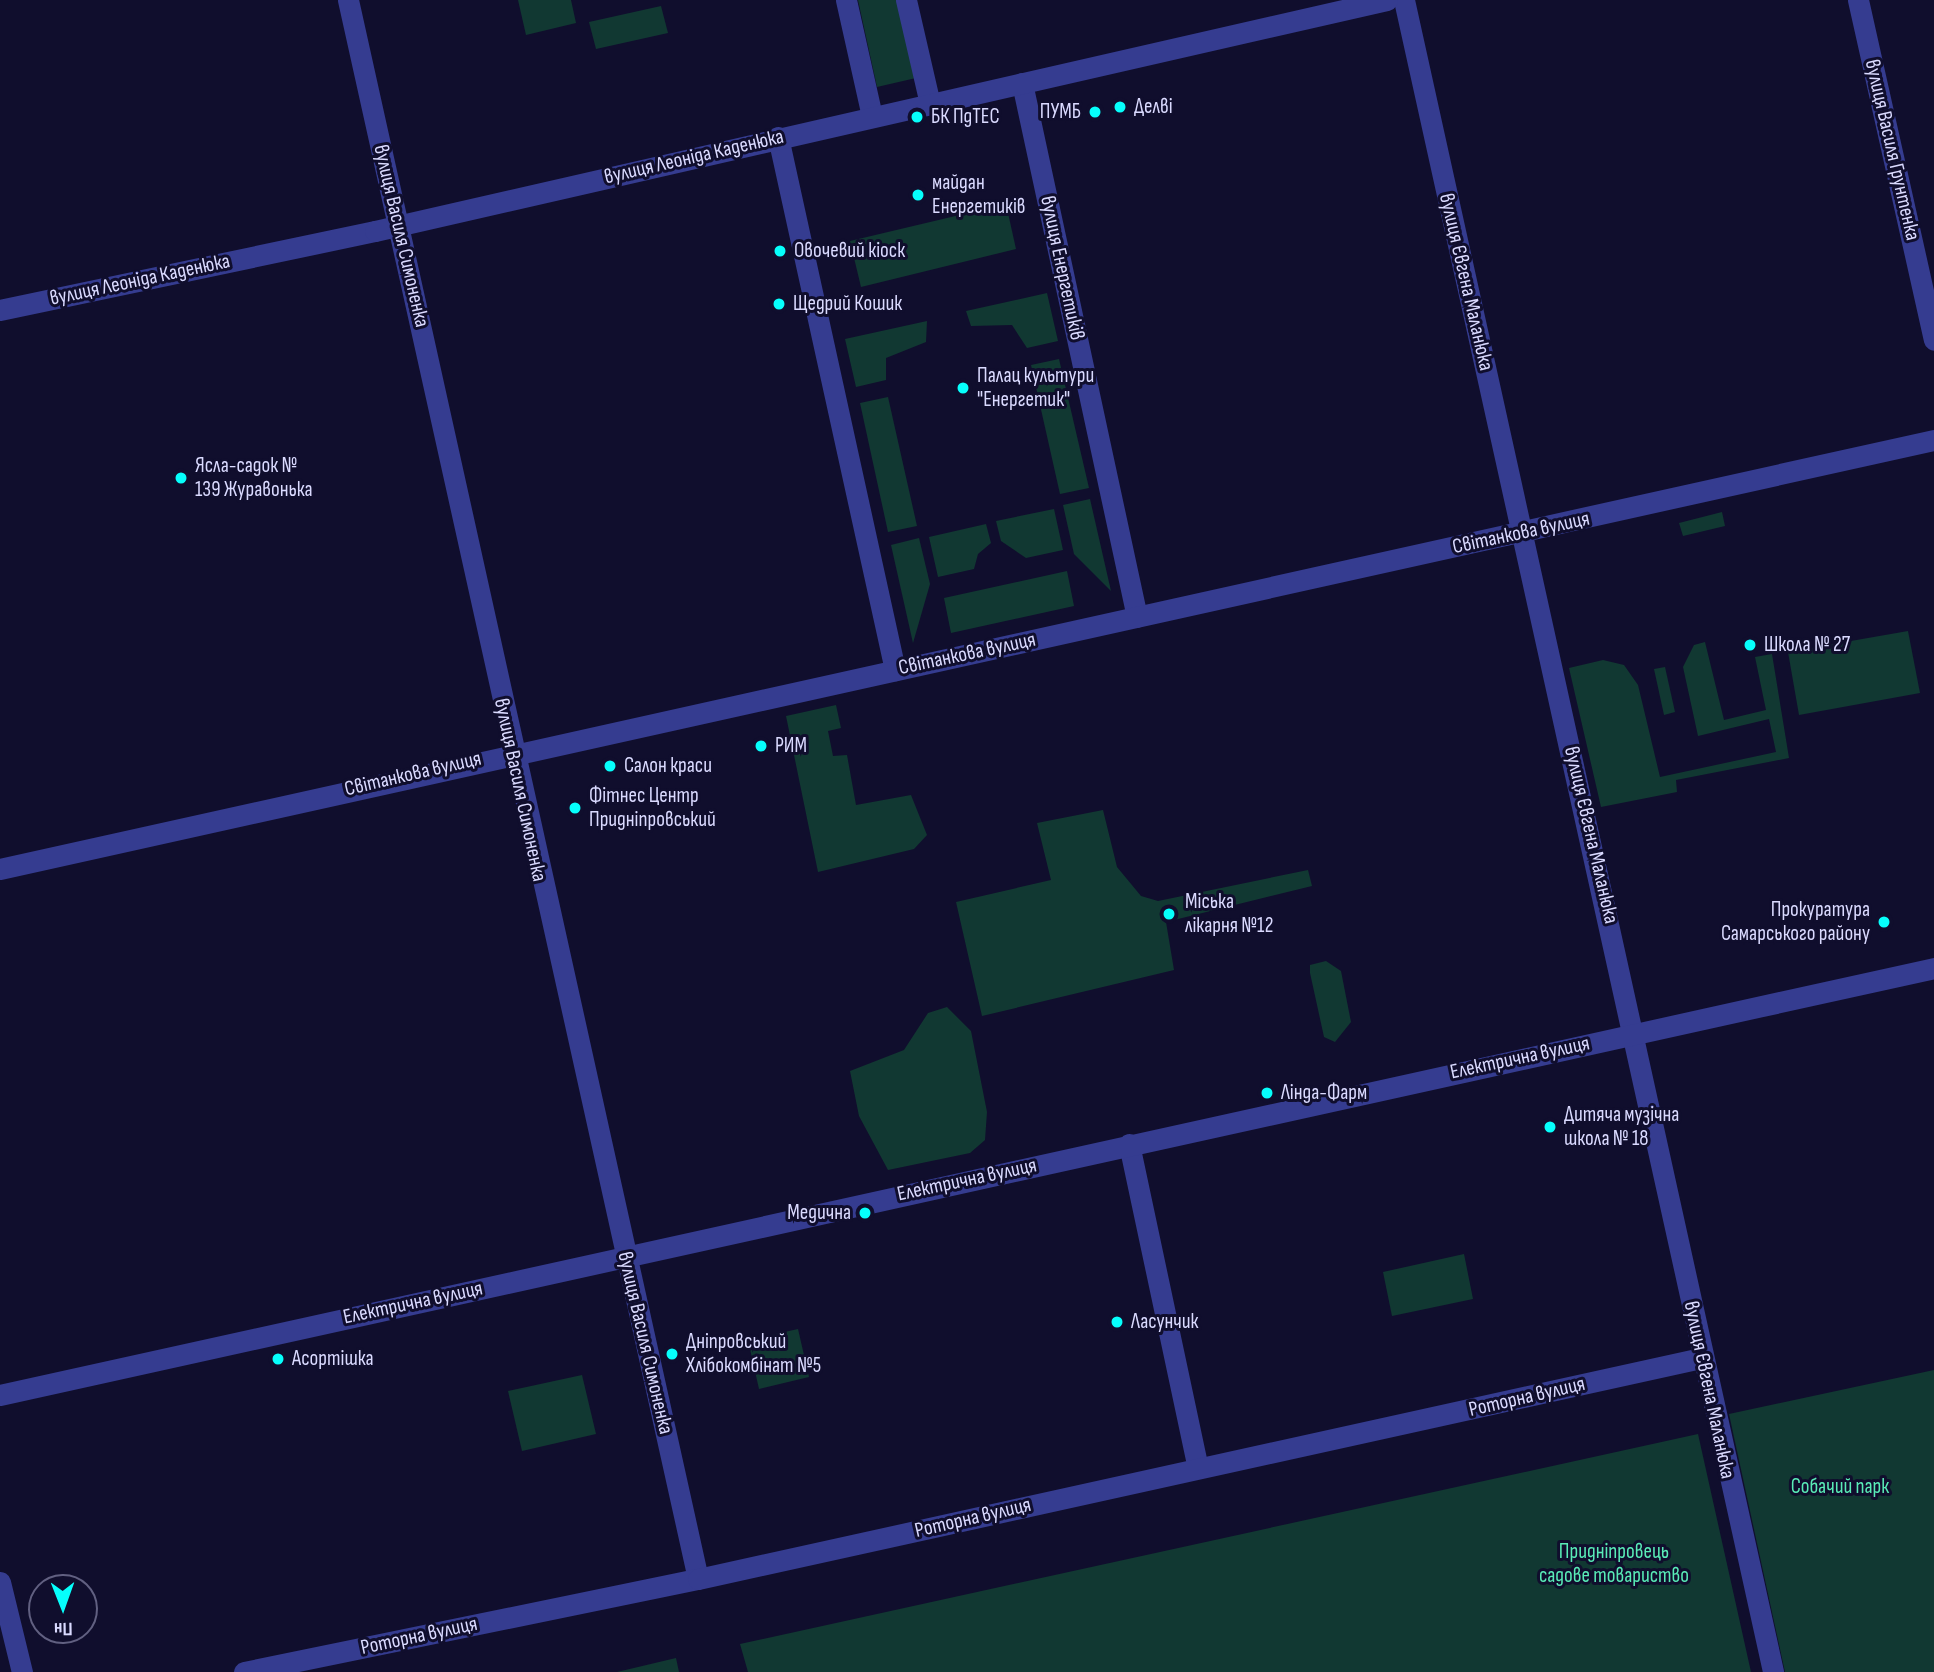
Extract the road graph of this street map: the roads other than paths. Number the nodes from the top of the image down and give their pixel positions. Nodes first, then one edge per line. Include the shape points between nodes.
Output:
1 (348, 0) edge
2 (846, 0) edge
3 (906, 0) edge
4 (1387, 0) edge
5 (1404, 0) edge
6 (1858, 0) edge
7 (1022, 83) junction
8 (930, 104) junction
9 (872, 116) junction
10 (778, 137) junction
11 (398, 226) junction
12 (0, 310) edge
13 (1934, 340) edge
14 (1934, 440) edge
15 (1521, 529) junction
16 (1137, 617) junction
17 (895, 670) junction
18 (510, 752) junction
19 (0, 869) edge
20 (1934, 968) edge
21 (1634, 1033) junction
22 (1129, 1144) junction
23 (625, 1255) junction
24 (1701, 1358) junction
25 (0, 1395) edge
26 (1198, 1468) junction
27 (698, 1579) junction
28 (0, 1582) edge
29 (22, 1672) edge
30 (244, 1672) edge
31 (1773, 1672) edge

1 - 11 street, вулиця Василя Симоненка
2 - 9 street
3 - 8 street
4 - 7 street, вулиця Леоніда Каденюка
5 - 15 street, вулиця Євгена Маланюка
6 - 13 street, вулиця Василя Грунтенка
7 - 8 street, вулиця Леоніда Каденюка
7 - 16 street, вулиця Енергетиків
8 - 9 street, вулиця Леоніда Каденюка
9 - 10 street, вулиця Леоніда Каденюка
10 - 11 street, вулиця Леоніда Каденюка
10 - 17 street
11 - 12 street, вулиця Леоніда Каденюка
11 - 18 street, вулиця Василя Симоненка
14 - 15 street, Світанкова вулиця
15 - 16 street, Світанкова вулиця
15 - 21 street, вулиця Євгена Маланюка
16 - 17 street, Світанкова вулиця
17 - 18 street, Світанкова вулиця
18 - 19 street, Світанкова вулиця
18 - 23 street, вулиця Василя Симоненка
20 - 21 street, Електрична вулиця
21 - 22 street, Електрична вулиця
21 - 24 street, вулиця Євгена Маланюка
22 - 23 street, Електрична вулиця
22 - 26 street
23 - 25 street, Електрична вулиця
23 - 27 street, вулиця Василя Симоненка
24 - 26 street, Роторна вулиця
24 - 31 street, вулиця Євгена Маланюка
26 - 27 street, Роторна вулиця
27 - 30 street, Роторна вулиця
28 - 29 street

